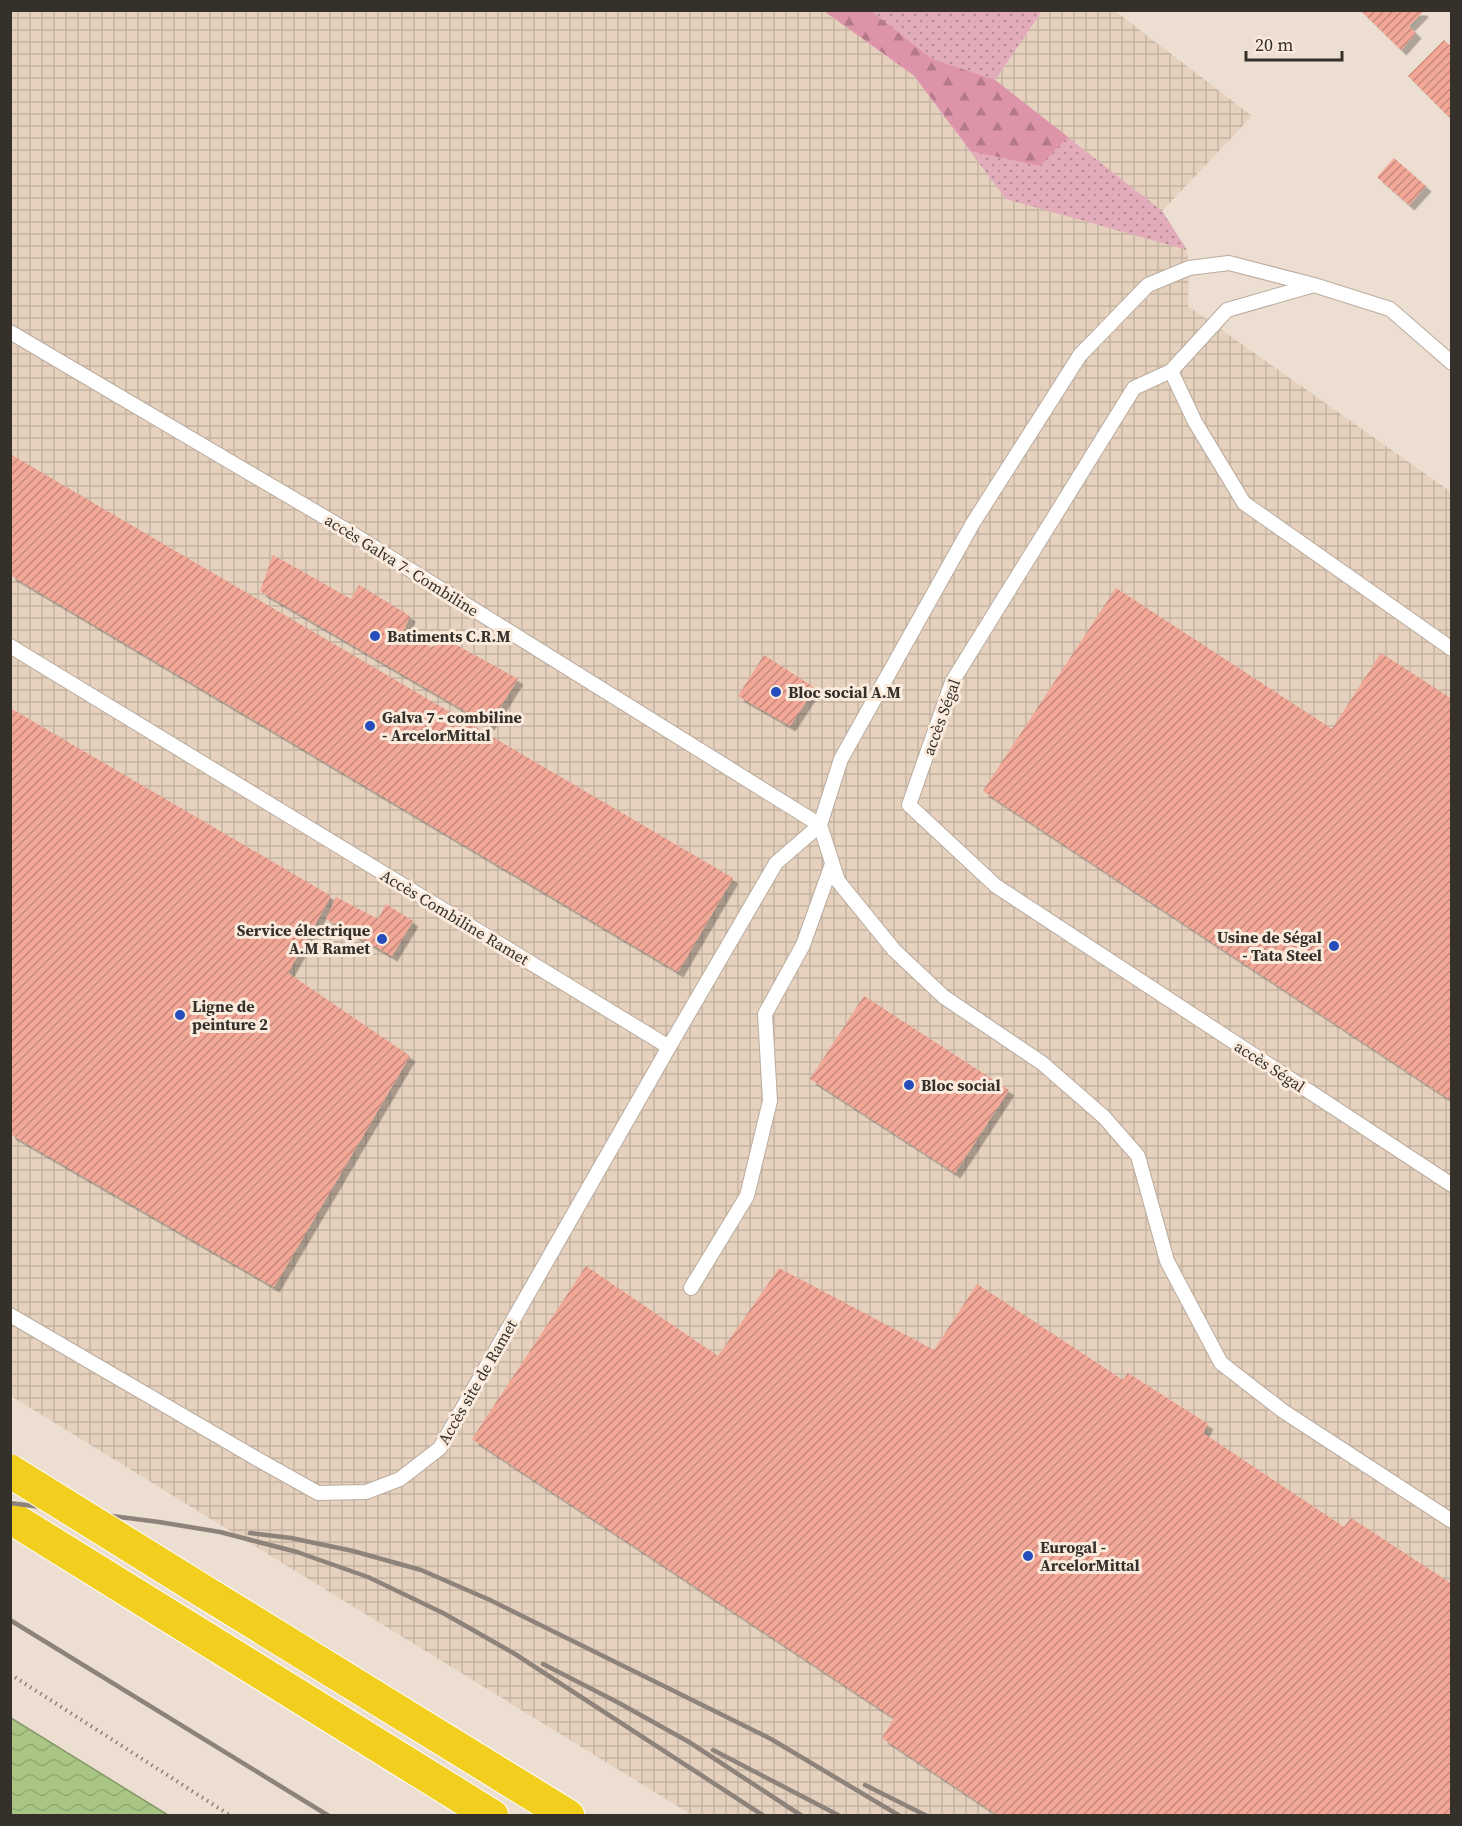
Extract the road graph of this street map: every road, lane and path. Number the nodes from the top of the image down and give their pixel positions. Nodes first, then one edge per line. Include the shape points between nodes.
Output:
1 (1314, 285) junction
2 (10, 332) edge
3 (1452, 363) edge
4 (1171, 371) junction
5 (10, 646) edge
6 (1452, 650) edge
7 (820, 825) junction
8 (832, 864) junction
9 (669, 1047) junction
10 (1452, 1185) edge
11 (691, 1288) dead end
12 (10, 1315) edge
13 (10, 1471) edge
14 (10, 1517) edge
15 (1452, 1521) edge
16 (10, 1674) edge
17 (231, 1815) edge
18 (492, 1815) edge
19 (568, 1815) edge

1 - 3 lane via 1390,309
1 - 4 lane via 1227,310
1 - 7 lane via 1229,263 1190,268 1148,285 1080,355 973,523 841,759
2 - 7 lane, accès Galva 7- Combiline via 343,528
4 - 6 lane via 1195,422 1244,503
4 - 10 lane, accès Ségal via 1134,387 951,682 909,805 996,886
5 - 9 lane, Accès Combiline Ramet
7 - 8 lane
7 - 9 lane via 776,863
8 - 11 lane via 803,945 765,1014 770,1101 747,1196
8 - 15 lane via 838,881 894,950 944,997 1042,1063 1104,1116 1138,1156 1167,1262 1221,1363 1283,1411
9 - 12 lane, Accès site de Ramet via 440,1448 400,1479 366,1492 318,1493
13 - 19 highway, bridge
14 - 18 highway
16 - 17 path

